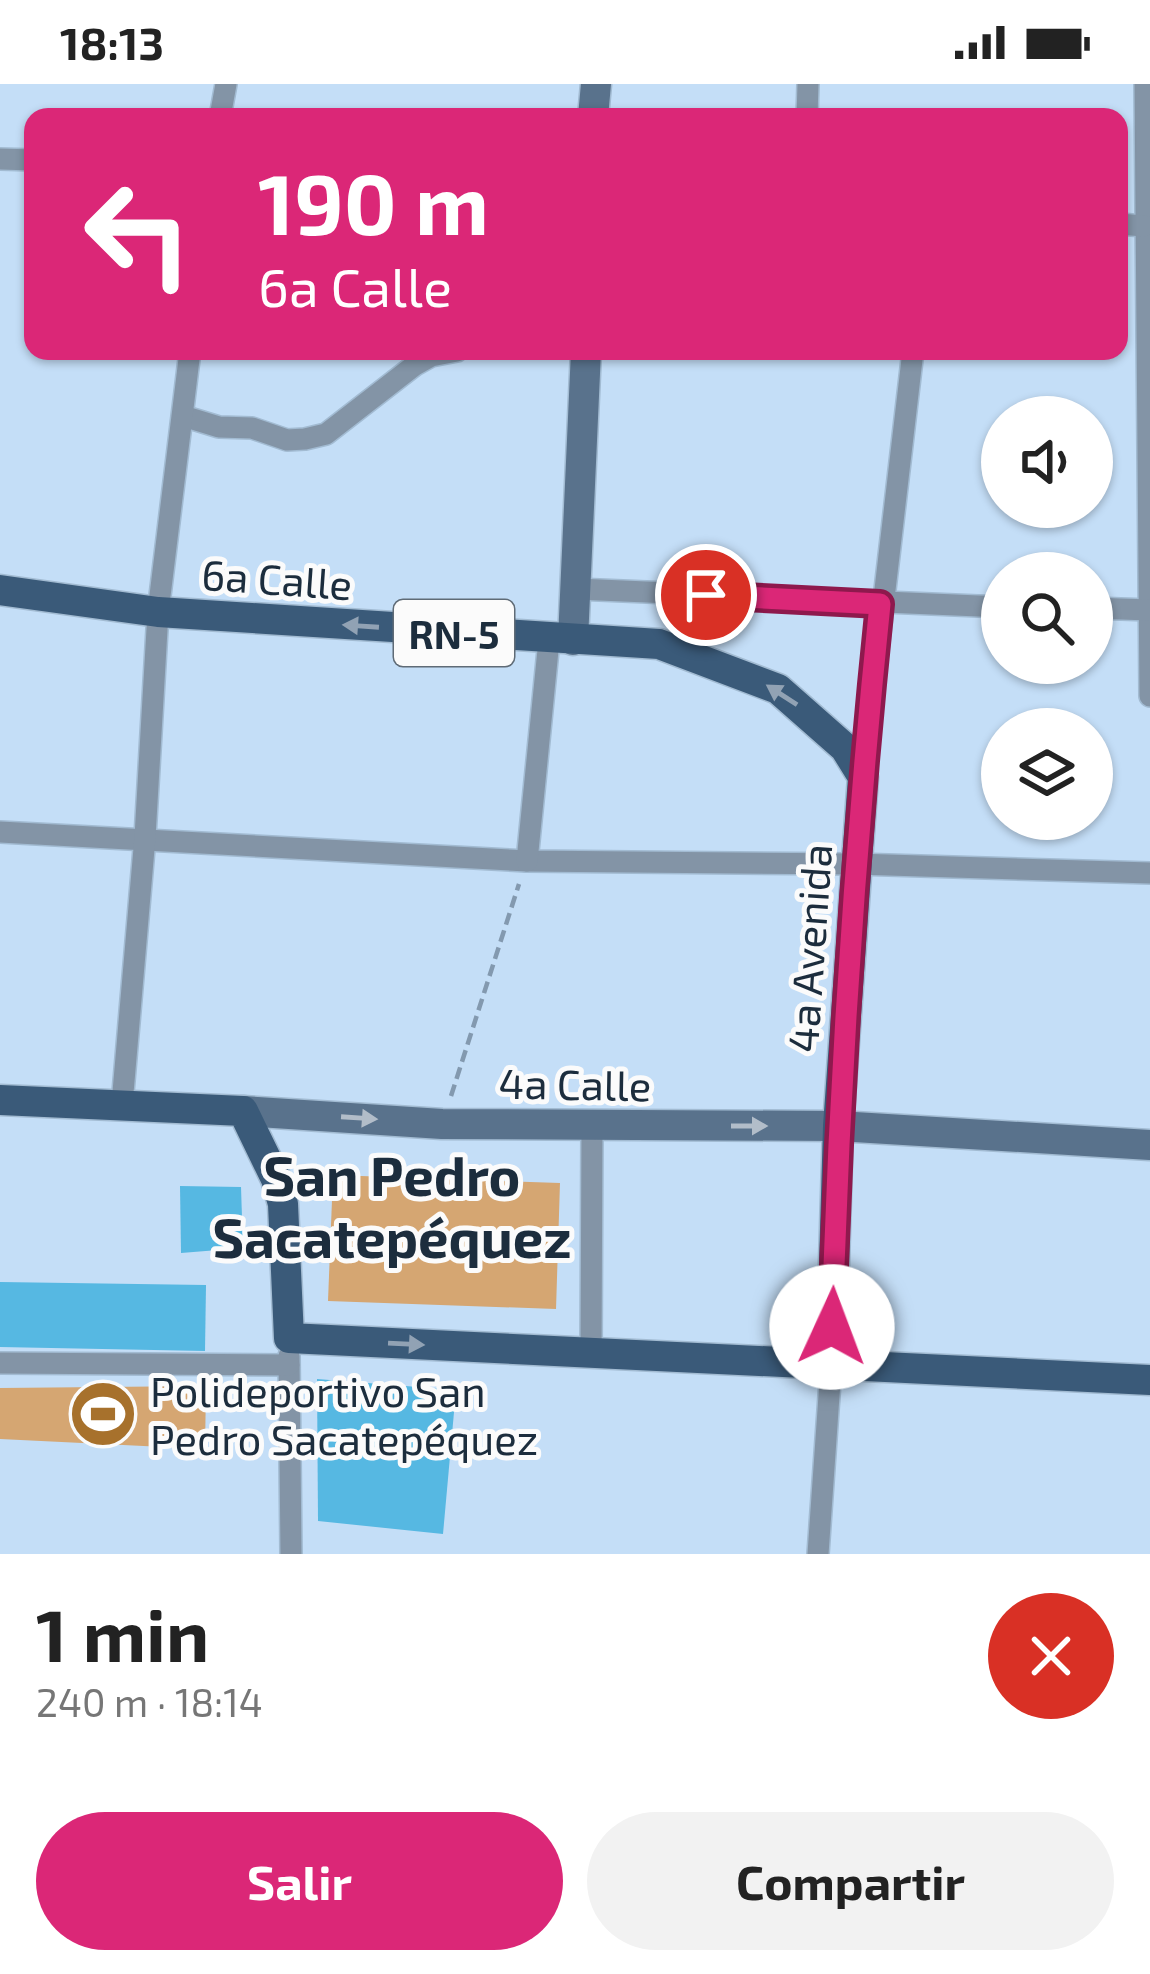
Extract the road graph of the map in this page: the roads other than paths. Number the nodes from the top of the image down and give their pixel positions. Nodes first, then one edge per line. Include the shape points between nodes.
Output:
1 (1145, 84) edge
2 (1128, 225) edge
3 (1144, 226) junction
4 (189, 360) edge
5 (423, 360) edge
6 (586, 360) edge
7 (912, 360) edge
8 (183, 416) junction
9 (576, 589) junction
10 (0, 590) edge
11 (880, 604) junction
12 (981, 606) edge
13 (1113, 609) edge
14 (1149, 610) edge
15 (158, 612) junction
16 (561, 640) junction
17 (1150, 696) edge
18 (863, 777) junction
19 (0, 832) edge
20 (145, 837) junction
21 (527, 861) junction
22 (856, 864) junction
23 (1150, 873) edge
24 (0, 1100) edge
25 (122, 1104) junction
26 (243, 1111) junction
27 (592, 1126) junction
28 (838, 1126) junction
29 (1150, 1145) edge
30 (289, 1351) junction
31 (591, 1355) junction
32 (0, 1364) edge
33 (831, 1367) junction
34 (1150, 1380) edge
35 (291, 1554) edge
36 (818, 1554) edge

1 - 3 street
2 - 3 street
3 - 14 street
4 - 8 street
5 - 8 street via 326,434 287,440
6 - 9 main road
7 - 11 street, 4a Avenida
8 - 15 street
9 - 11 street
9 - 16 main road
10 - 15 main road, 6a Calle / RN-5
11 - 12 street
11 - 18 street, 4a Avenida
13 - 14 street
14 - 17 street
16 -> 15 main road, 6a Calle / RN-5
15 - 20 street
18 -> 16 main road, 6a Calle / RN-5 via 845,748 778,689 659,644
16 - 21 street
18 - 22 main road, 4a Avenida
19 - 20 street
20 - 21 street
20 - 25 street
21 - 22 street
22 - 23 street
22 - 28 main road, 4a Avenida
24 - 25 main road, 4a Calle
25 - 26 main road, 4a Calle
26 -> 27 main road, 4a Calle
26 - 30 main road via 284,1204
27 -> 28 main road, 4a Calle
27 - 31 street
28 - 29 main road, 4a Calle
28 - 33 main road, 4a Avenida
30 -> 31 main road
30 - 32 street
30 - 35 street
31 - 33 main road
33 - 34 main road
33 - 36 street, 4a Avenida

